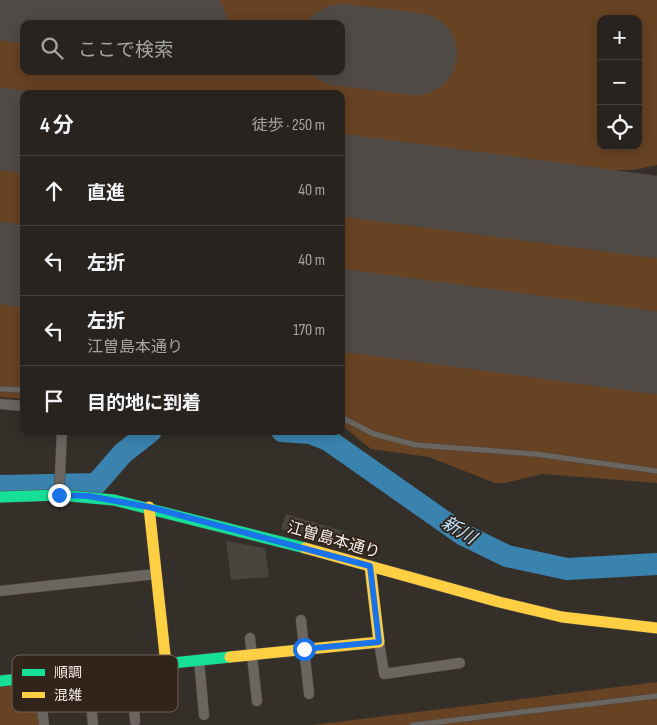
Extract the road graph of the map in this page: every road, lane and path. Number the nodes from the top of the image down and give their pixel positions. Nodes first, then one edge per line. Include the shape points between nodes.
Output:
1 (0, 389) edge
2 (20, 390) edge
3 (0, 404) edge
4 (20, 406) edge
5 (345, 419) edge
6 (62, 435) edge
7 (657, 471) edge
8 (59, 495) junction
9 (0, 497) edge
10 (149, 507) junction
11 (370, 566) junction
12 (156, 574) junction
13 (0, 591) edge
14 (301, 620) dead end
15 (657, 628) edge
16 (250, 638) dead end
17 (379, 642) junction
18 (304, 649) junction
19 (252, 654) junction
20 (165, 655) edge
21 (199, 660) junction
22 (178, 663) edge
23 (460, 663) dead end
24 (309, 694) dead end
25 (657, 696) edge
26 (257, 701) dead end
27 (42, 712) edge
28 (134, 712) edge
29 (204, 716) dead end
30 (135, 721) dead end
31 (44, 725) edge
32 (413, 725) edge

1 - 2 lane
3 - 4 street
5 - 7 lane via 374,434 416,445 535,454
6 - 8 street
8 - 9 street, 江曽島本通り
8 - 10 street, 江曽島本通り via 88,496
10 - 11 street, 江曽島本通り
10 - 12 street
11 - 15 street, 江曽島本通り via 562,616
11 - 17 street
12 - 13 street
12 - 20 street
14 - 18 street
16 - 19 street
17 - 18 street
17 - 23 street via 384,674
18 - 19 street
18 - 24 street
19 - 21 street
19 - 26 street
21 - 22 street
21 - 29 street
25 - 32 lane
27 - 31 street
28 - 30 street

